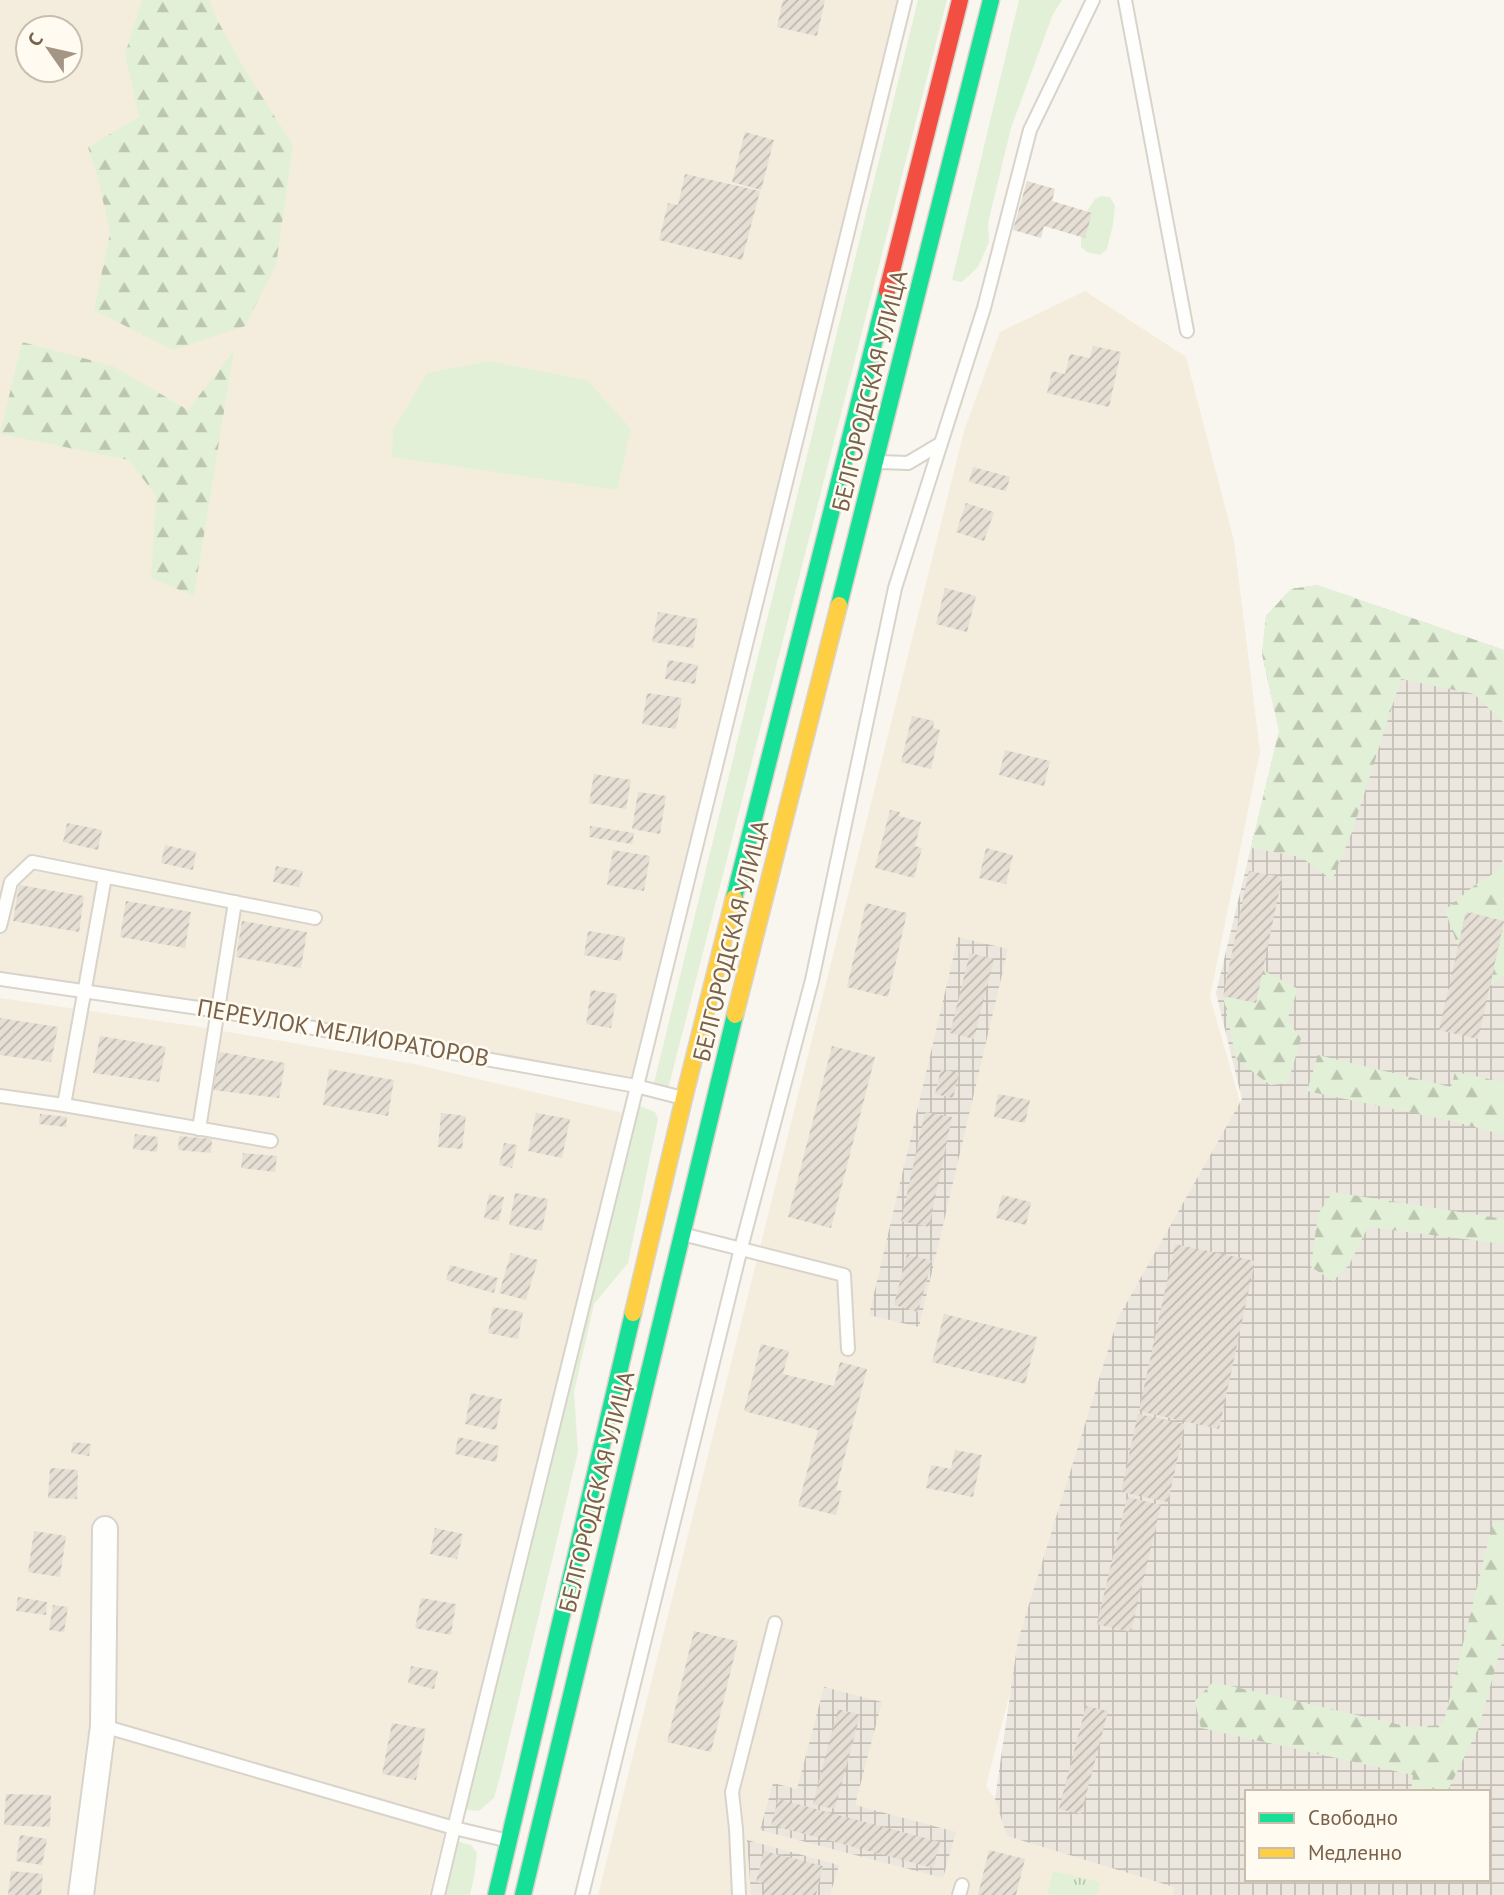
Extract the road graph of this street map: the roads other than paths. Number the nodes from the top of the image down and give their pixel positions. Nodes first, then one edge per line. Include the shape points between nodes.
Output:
1 (905, 0) edge
2 (960, 0) edge
3 (991, 0) edge
4 (1093, 0) edge
5 (1125, 0) edge
6 (1187, 331) dead end
7 (871, 415) junction
8 (940, 443) junction
9 (876, 462) junction
10 (105, 877) junction
11 (235, 902) junction
12 (315, 918) dead end
13 (0, 926) edge
14 (0, 979) edge
15 (84, 990) junction
16 (219, 1011) junction
17 (636, 1086) junction
18 (0, 1096) edge
19 (684, 1098) junction
20 (64, 1105) junction
21 (199, 1129) junction
22 (271, 1141) dead end
23 (682, 1234) junction
24 (741, 1248) junction
25 (848, 1349) dead end
26 (105, 1529) dead end
27 (775, 1623) dead end
28 (103, 1726) junction
29 (454, 1828) junction
30 (509, 1841) junction
31 (81, 1895) edge
32 (438, 1895) edge
33 (496, 1895) edge
34 (523, 1895) edge
35 (582, 1895) edge
36 (739, 1895) edge

1 - 17 lane
2 - 7 main road, БЕЛГОРОДСКАЯ УЛИЦА
3 - 7 main road, БЕЛГОРОДСКАЯ УЛИЦА
4 - 8 lane via 1030,130 984,308
5 - 6 lane
7 - 9 main road, БЕЛГОРОДСКАЯ УЛИЦА
7 - 19 main road, БЕЛГОРОДСКАЯ УЛИЦА
8 - 9 lane via 908,463
8 - 24 lane via 895,588 812,980
9 - 23 main road, БЕЛГОРОДСКАЯ УЛИЦА
10 - 11 lane
10 - 13 lane via 32,862 11,882
10 - 15 lane
11 - 12 lane
11 - 16 lane
14 - 15 lane, ПЕРЕУЛОК МЕЛИОРАТОРОВ
15 - 16 lane, ПЕРЕУЛОК МЕЛИОРАТОРОВ
15 - 20 lane
16 - 17 lane, ПЕРЕУЛОК МЕЛИОРАТОРОВ
16 - 21 lane
17 - 19 lane, ПЕРЕУЛОК МЕЛИОРАТОРОВ
17 - 29 lane
18 - 20 lane
19 - 30 main road, БЕЛГОРОДСКАЯ УЛИЦА
20 - 21 lane
21 - 22 lane
23 - 24 lane
23 - 34 main road, БЕЛГОРОДСКАЯ УЛИЦА
24 - 25 lane via 844,1275
24 - 35 lane
26 - 28 street
27 - 36 lane via 732,1792
28 - 29 lane
28 - 31 street
29 - 30 lane
29 - 32 lane
30 - 33 main road, БЕЛГОРОДСКАЯ УЛИЦА

